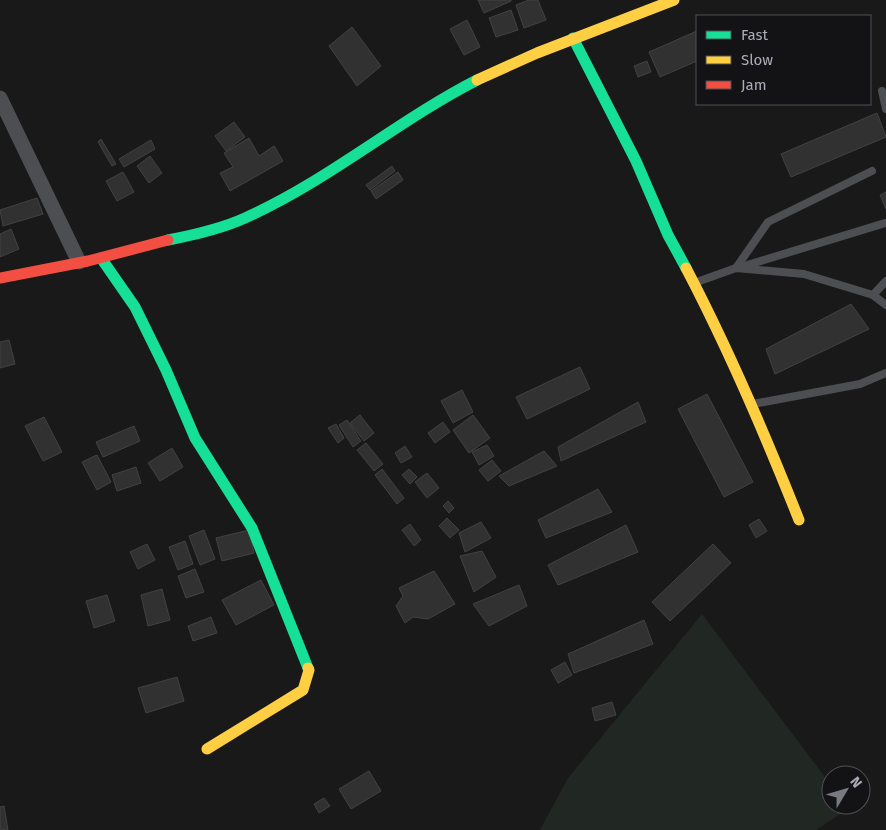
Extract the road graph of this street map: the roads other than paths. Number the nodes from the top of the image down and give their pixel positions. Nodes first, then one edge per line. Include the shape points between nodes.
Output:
1 (674, 0) edge
2 (573, 38) junction
3 (882, 91) dead end
4 (0, 98) edge
5 (886, 109) edge
6 (872, 172) dead end
7 (885, 223) edge
8 (100, 258) junction
9 (79, 262) junction
10 (736, 268) junction
11 (0, 278) edge
12 (886, 281) edge
13 (694, 283) junction
14 (886, 290) edge
15 (873, 295) junction
16 (886, 305) edge
17 (886, 373) edge
18 (751, 404) junction
19 (800, 520) dead end
20 (208, 749) dead end

1 - 2 street
2 - 8 street via 459,89 245,218 202,233
2 - 13 street
3 - 5 lane
4 - 9 street
6 - 10 lane via 768,222
7 - 10 lane
8 - 9 street
8 - 20 street via 135,307 195,438 252,528 309,670 303,690
9 - 11 street
10 - 13 lane
10 - 15 lane via 804,274
12 - 15 lane
13 - 18 street
14 - 15 lane
15 - 16 lane
17 - 18 lane via 860,384
18 - 19 street

